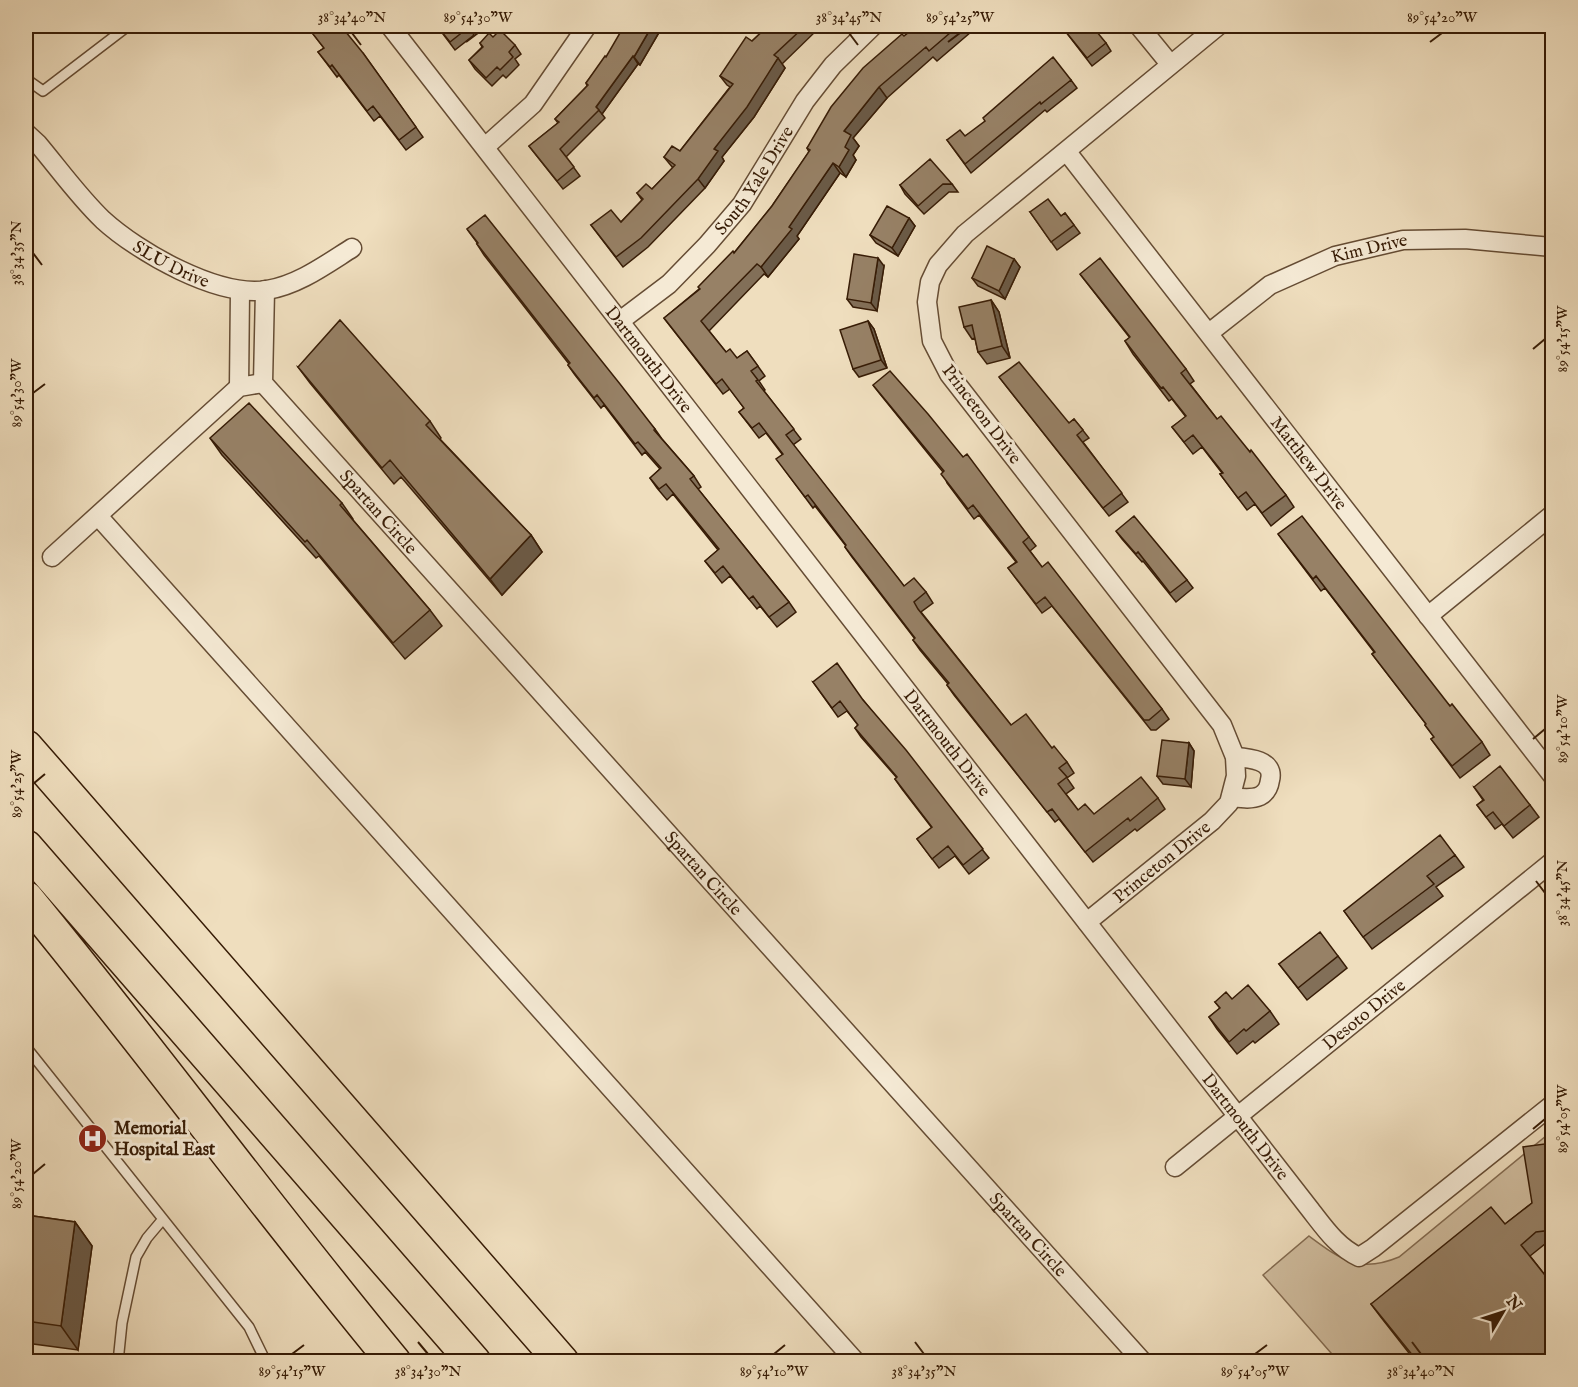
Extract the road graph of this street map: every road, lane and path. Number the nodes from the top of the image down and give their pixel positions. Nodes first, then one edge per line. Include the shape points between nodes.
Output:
1 (128, 26) edge
2 (390, 26) edge
3 (586, 26) edge
4 (873, 26) edge
5 (1139, 26) edge
6 (1218, 26) edge
7 (1170, 64) junction
8 (26, 79) edge
9 (26, 133) edge
10 (485, 147) junction
11 (1067, 152) junction
12 (1552, 247) edge
13 (352, 248) dead end
14 (265, 290) junction
15 (240, 291) junction
16 (620, 321) junction
17 (1209, 333) junction
18 (263, 383) junction
19 (239, 387) junction
20 (1552, 515) edge
21 (98, 516) junction
22 (52, 557) dead end
23 (1428, 616) junction
24 (26, 747) edge
25 (1235, 757) junction
26 (1552, 775) edge
27 (1231, 797) junction
28 (26, 848) edge
29 (1552, 862) edge
30 (26, 898) edge
31 (1087, 922) junction
32 (26, 1047) edge
33 (1552, 1105) edge
34 (1237, 1116) junction
35 (1175, 1167) dead end
36 (163, 1219) junction
37 (118, 1362) edge
38 (266, 1362) edge
39 (394, 1362) edge
40 (474, 1362) edge
41 (562, 1362) edge
42 (856, 1362) edge
43 (1143, 1362) edge

1 - 8 lane via 43,91
2 - 10 street, Dartmouth Drive
3 - 10 street via 533,104
4 - 16 street, South Yale Drive via 833,65 805,100 742,204 707,245 669,284
5 - 7 street
6 - 7 street, Princeton Drive
7 - 11 street, Princeton Drive
9 - 15 street, SLU Drive via 104,220 130,240 189,275
10 - 16 street, Dartmouth Drive
11 - 17 street, Matthew Drive
11 - 25 street, Princeton Drive via 965,234 938,265 927,302 932,341 949,374 1222,725
12 - 17 street, Kim Drive via 1465,239 1403,240 1335,256 1270,285
13 - 14 street, SLU Drive via 288,285
14 - 15 street, SLU Drive
14 - 18 street
15 - 19 street
16 - 31 street, Dartmouth Drive
17 - 23 street, Matthew Drive
18 - 19 street
18 - 43 street, Spartan Circle
19 - 21 street
20 - 23 street
21 - 22 street
21 - 42 street
23 - 26 street, Matthew Drive
24 - 41 highway
25 - 27 street, Princeton Drive
25 - 27 street via 1266,764 1271,775 1268,789 1259,796
27 - 31 street, Princeton Drive via 1212,821
28 - 40 highway
29 - 34 street, Desoto Drive
30 - 39 highway
31 - 34 street, Dartmouth Drive
32 - 36 lane
33 - 34 street, Dartmouth Drive via 1359,1257 1335,1241
34 - 35 street, Desoto Drive
36 - 37 lane via 136,1257
36 - 38 lane via 249,1327

